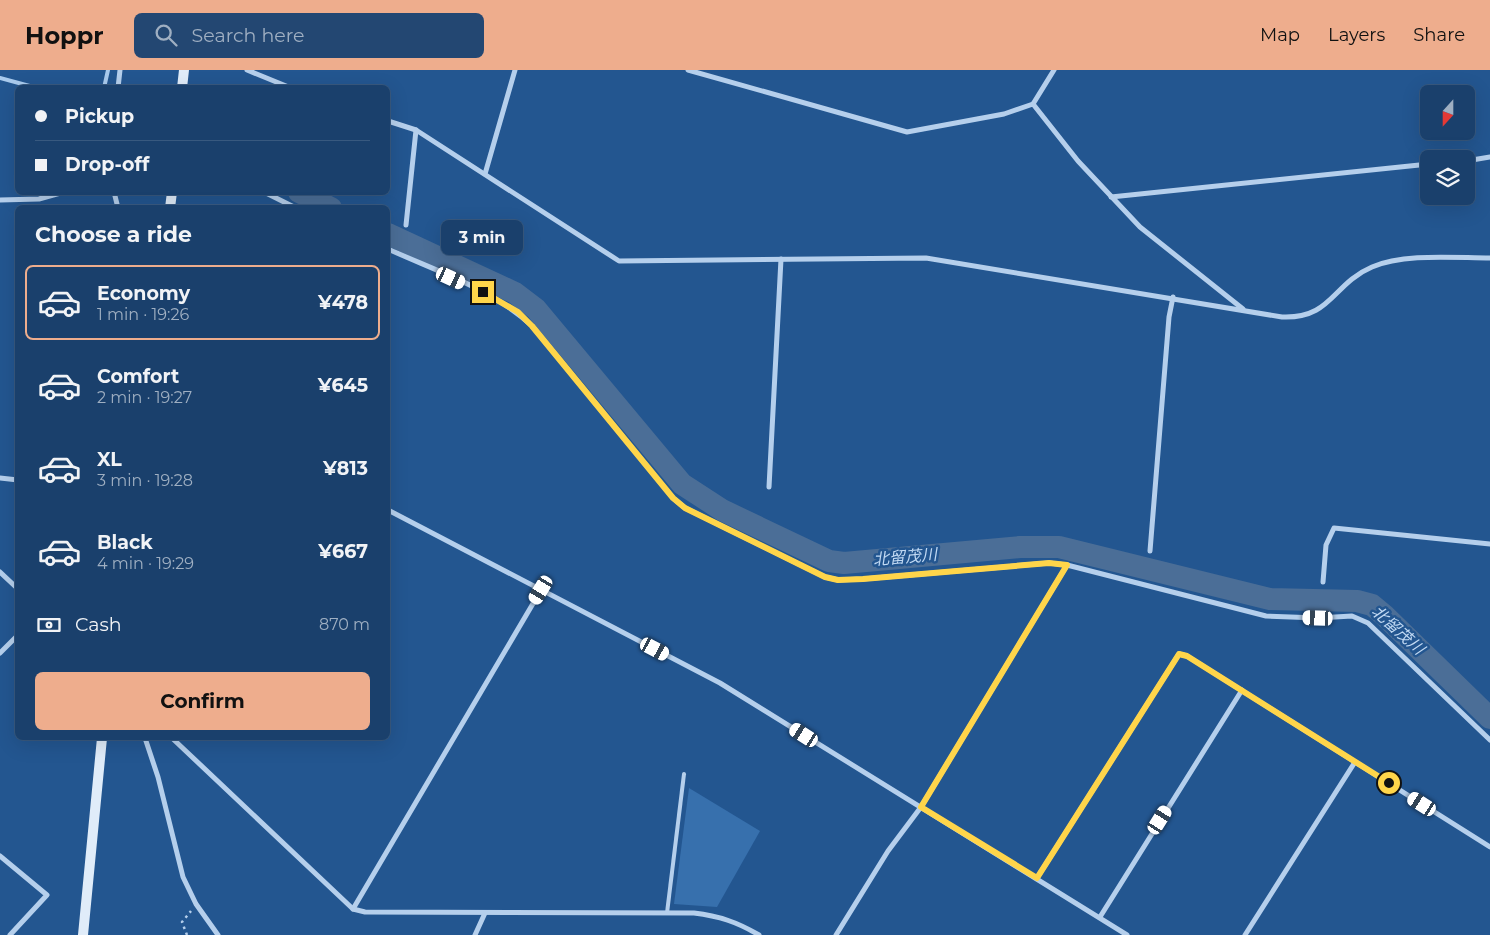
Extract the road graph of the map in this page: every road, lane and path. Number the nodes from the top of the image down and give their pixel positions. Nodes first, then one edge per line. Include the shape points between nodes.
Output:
1 (120, 70) edge
2 (184, 70) edge
3 (246, 70) edge
4 (515, 70) edge
5 (688, 70) edge
6 (1054, 70) edge
7 (118, 85) edge
8 (182, 85) edge
9 (284, 85) edge
10 (1033, 104) junction
11 (390, 122) edge
12 (416, 130) junction
13 (1490, 157) edge
14 (1475, 160) edge
15 (1420, 165) edge
16 (485, 174) junction
17 (53, 195) edge
18 (270, 195) edge
19 (1111, 197) junction
20 (0, 200) edge
21 (290, 205) edge
22 (406, 225) dead end
23 (390, 250) edge
24 (1490, 258) edge
25 (781, 259) junction
26 (1173, 297) junction
27 (1244, 310) junction
28 (0, 478) edge
29 (15, 480) edge
30 (769, 487) dead end
31 (390, 511) edge
32 (1490, 544) edge
33 (1150, 551) dead end
34 (1067, 565) junction
35 (0, 572) edge
36 (1323, 582) dead end
37 (15, 586) edge
38 (541, 590) junction
39 (15, 638) edge
40 (0, 653) edge
41 (1242, 690) junction
42 (102, 740) edge
43 (145, 740) edge
44 (174, 740) edge
45 (1490, 740) edge
46 (1355, 762) junction
47 (684, 774) dead end
48 (921, 807) junction
49 (1490, 847) edge
50 (0, 856) edge
51 (1037, 878) junction
52 (196, 904) junction
53 (353, 909) junction
54 (485, 913) junction
55 (667, 913) junction
56 (1100, 917) junction
57 (10, 935) edge
58 (83, 935) edge
59 (187, 935) edge
60 (218, 935) edge
61 (475, 935) edge
62 (759, 935) edge
63 (836, 935) edge
64 (1127, 935) edge
65 (1245, 935) edge

1 - 7 street
2 - 8 street
3 - 9 street
4 - 16 street
5 - 10 street via 907,132 1004,114
6 - 10 street
10 - 19 street
11 - 12 street
12 - 16 street
12 - 22 street
13 - 14 street
15 - 19 street
16 - 25 street via 619,261
17 - 20 street via 39,199
18 - 21 street
19 - 27 street via 1140,227
23 - 34 street via 499,299 518,312 673,498 685,508 825,577 863,579 1049,563
24 - 27 street via 1402,260 1374,266 1344,284 1314,313 1296,317
25 - 26 street via 926,258
25 - 30 street
26 - 27 street
26 - 33 street
28 - 29 street
31 - 38 street
32 - 36 street via 1334,528 1326,544
34 - 45 street via 1266,616 1352,616 1368,624
34 - 48 street
35 - 37 street
38 - 48 street via 720,683
38 - 53 street
39 - 40 street
41 - 46 street
41 - 51 street via 1179,654
41 - 56 street
42 - 58 street
43 - 52 street via 158,777 183,877
44 - 53 street
46 - 49 street
46 - 65 street
47 - 55 lane
48 - 51 street
48 - 63 street via 888,851
50 - 57 street via 46,895
51 - 56 street
52 - 59 path via 182,922
52 - 60 street
53 - 54 street via 365,912
54 - 55 street
54 - 61 street
55 - 62 street via 717,916 738,922
56 - 64 street

